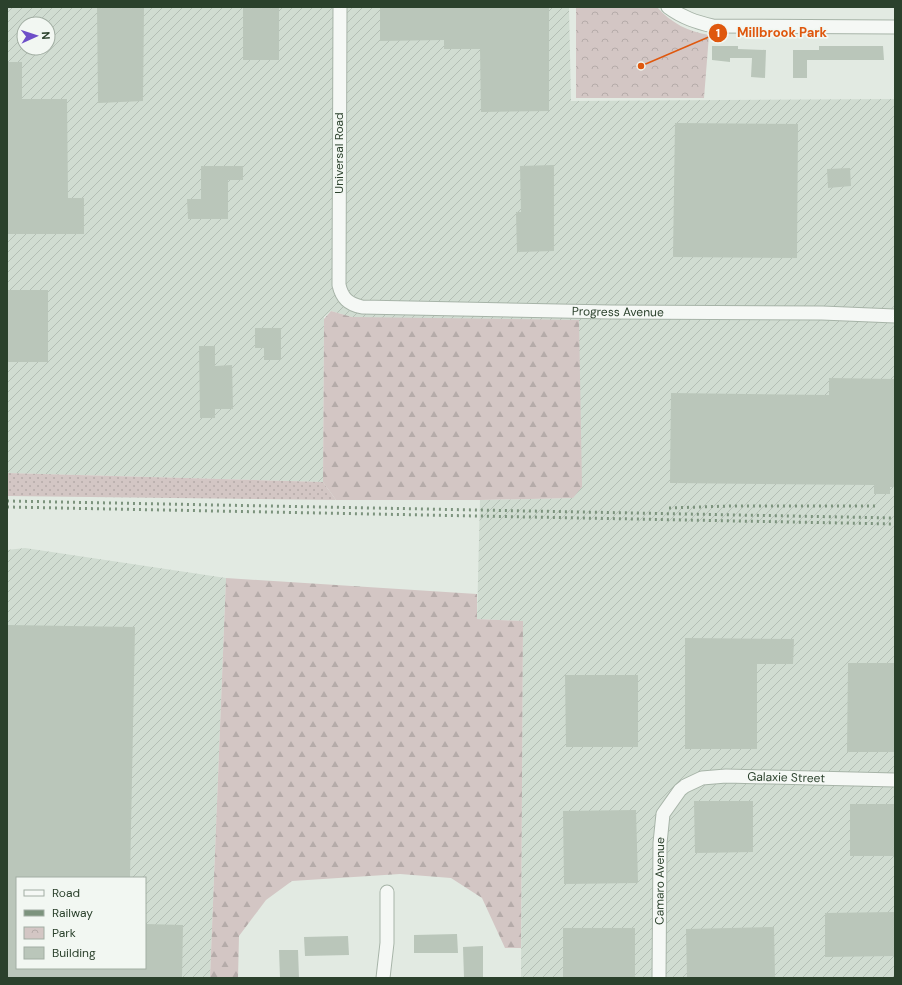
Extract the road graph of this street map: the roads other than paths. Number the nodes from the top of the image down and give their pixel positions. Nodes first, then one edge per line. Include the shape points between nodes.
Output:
1 (340, 7) edge
2 (668, 7) edge
3 (895, 26) edge
4 (344, 298) joint
5 (895, 316) edge
6 (895, 780) edge
7 (680, 790) joint
8 (387, 892) dead end
9 (383, 978) edge
10 (659, 978) edge

1 - 4 street, Universal Road via 339,285
2 - 3 street via 680,16 713,26
4 - 5 street, Progress Avenue via 352,305 362,307
6 - 7 street, Galaxie Street via 726,776 702,778
7 - 10 street, Camaro Avenue via 663,814 660,843
8 - 9 street via 387,943

